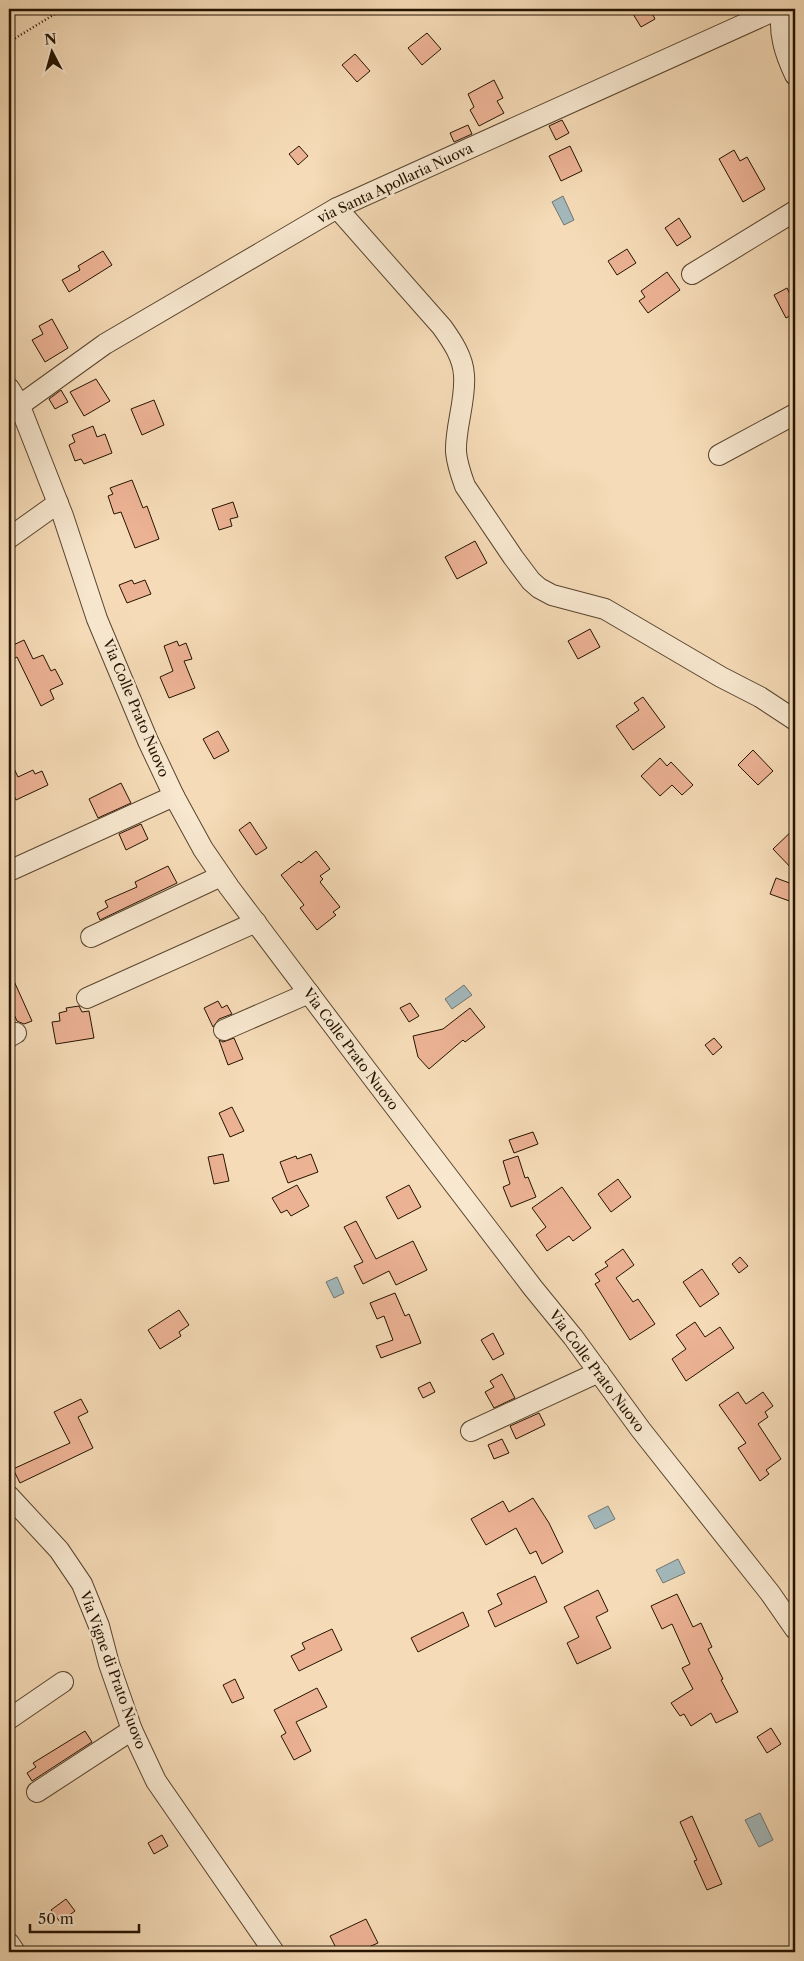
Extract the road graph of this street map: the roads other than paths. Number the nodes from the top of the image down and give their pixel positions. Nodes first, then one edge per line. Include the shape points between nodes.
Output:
1 (778, 9) edge
2 (782, 9) edge
3 (795, 76) edge
4 (337, 208) junction
5 (795, 211) edge
6 (692, 274) dead end
7 (12, 402) edge
8 (795, 414) edge
9 (719, 455) dead end
10 (58, 503) junction
11 (9, 538) edge
12 (795, 720) edge
13 (174, 796) junction
14 (9, 871) edge
15 (221, 876) junction
16 (256, 922) junction
17 (91, 937) dead end
18 (309, 993) junction
19 (88, 998) dead end
20 (224, 1030) dead end
21 (598, 1372) junction
22 (471, 1431) dead end
23 (9, 1496) edge
24 (795, 1629) edge
25 (63, 1682) dead end
26 (9, 1719) edge
27 (132, 1730) junction
28 (37, 1792) dead end
29 (9, 1942) edge
30 (15, 1952) edge
31 (274, 1952) edge

1 - 4 street, via Santa Apollaria Nuova
2 - 3 street via 781,35
4 - 7 street, via Santa Apollaria Nuova
4 - 12 street via 455,346 464,375 456,445 461,477 531,581 547,593 616,614
5 - 6 street
7 - 10 street, Via Colle Prato Nuovo
8 - 9 street
10 - 11 street
10 - 13 street, Via Colle Prato Nuovo via 97,619
13 - 14 street
13 - 15 street, Via Colle Prato Nuovo
15 - 16 street, Via Colle Prato Nuovo
15 - 17 street
16 - 18 street, Via Colle Prato Nuovo
16 - 19 street
18 - 20 street
18 - 21 street, Via Colle Prato Nuovo
21 - 22 street
21 - 24 street, Via Colle Prato Nuovo
23 - 27 street, Via Vigne di Prato Nuovo via 59,1550 82,1584
25 - 26 street
27 - 28 street
27 - 31 street, Via Vigne di Prato Nuovo via 156,1781
29 - 30 street

